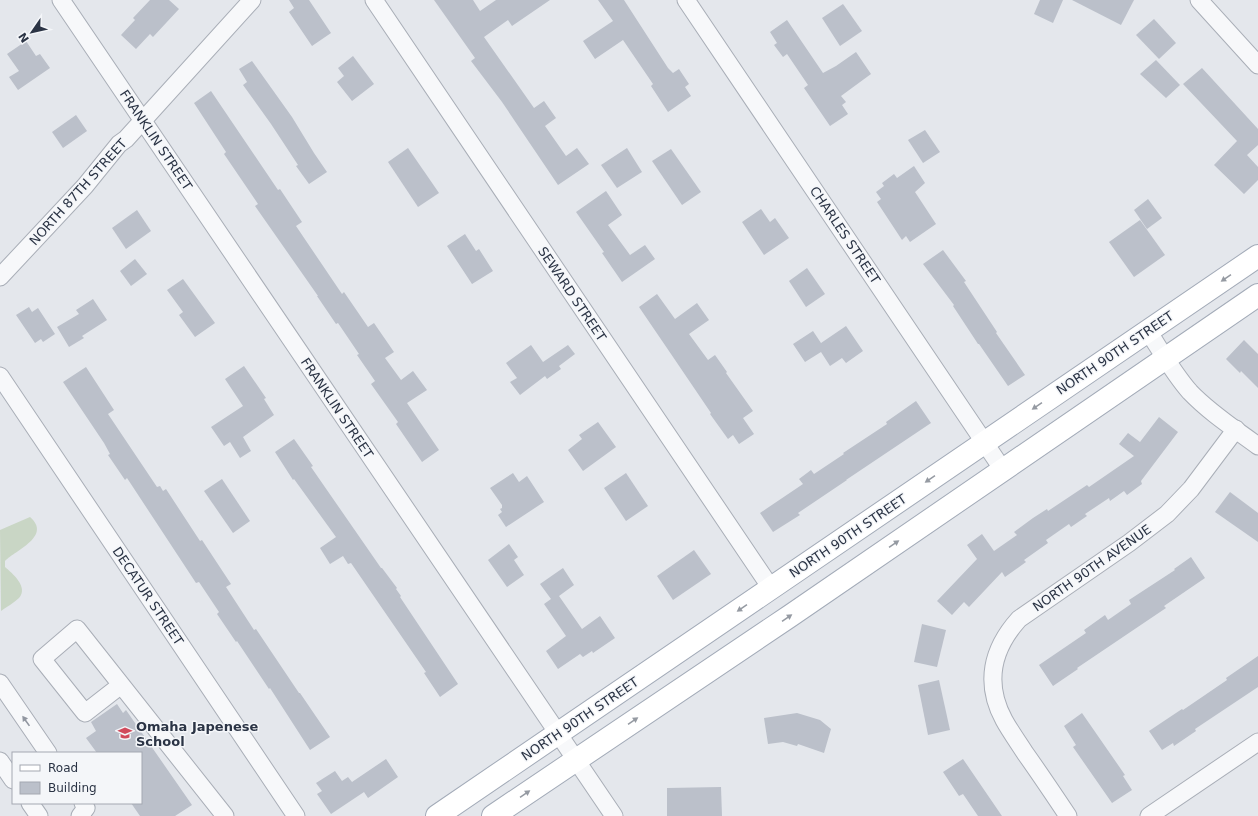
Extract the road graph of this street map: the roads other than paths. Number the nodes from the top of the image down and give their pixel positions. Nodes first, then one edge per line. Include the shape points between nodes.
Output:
1 (61, 0) edge
2 (252, 0) edge
3 (374, 0) edge
4 (686, 0) edge
5 (1199, 0) edge
6 (1258, 65) edge
7 (142, 120) junction
8 (1258, 256) edge
9 (0, 277) edge
10 (1258, 295) edge
11 (1148, 331) junction
12 (1166, 358) junction
13 (0, 376) edge
14 (1236, 429) junction
15 (985, 441) junction
16 (1258, 446) edge
17 (1004, 470) junction
18 (771, 588) junction
19 (0, 683) edge
20 (121, 686) junction
21 (557, 734) junction
22 (1258, 742) edge
23 (47, 752) edge
24 (574, 760) junction
25 (0, 761) edge
26 (8, 779) edge
27 (31, 804) edge
28 (84, 804) edge
29 (289, 814) edge
30 (39, 816) edge
31 (80, 816) edge
32 (225, 816) edge
33 (437, 816) edge
34 (493, 816) edge
35 (614, 816) edge
36 (1068, 816) edge
37 (1149, 816) edge

1 - 7 street, FRANKLIN STREET
2 - 7 street, NORTH 87TH STREET
3 - 18 street, SEWARD STREET
4 - 15 street, CHARLES STREET
5 - 6 street
7 - 9 street, NORTH 87TH STREET
7 - 21 street, FRANKLIN STREET
8 -> 11 main road, NORTH 90TH STREET
10 - 12 main road
11 - 12 street
11 -> 15 main road, NORTH 90TH STREET
12 - 14 street via 1191,392
12 - 17 main road
13 - 29 street, DECATUR STREET
14 - 16 street
14 - 36 street, NORTH 90TH AVENUE via 1191,489 1167,514 1019,619 1000,645 994,662 995,700 1006,724
15 - 17 street, CHARLES STREET
15 -> 18 main road, NORTH 90TH STREET
24 -> 17 main road
18 -> 21 main road, NORTH 90TH STREET
23 -> 19 street
20 - 20 street via 77,629 42,659 85,713
20 - 32 street
21 - 24 street, FRANKLIN STREET
21 - 33 main road, NORTH 90TH STREET
22 - 37 street
34 -> 24 main road
24 - 35 street, FRANKLIN STREET
25 - 26 street
27 - 30 street
28 - 31 street via 86,808

